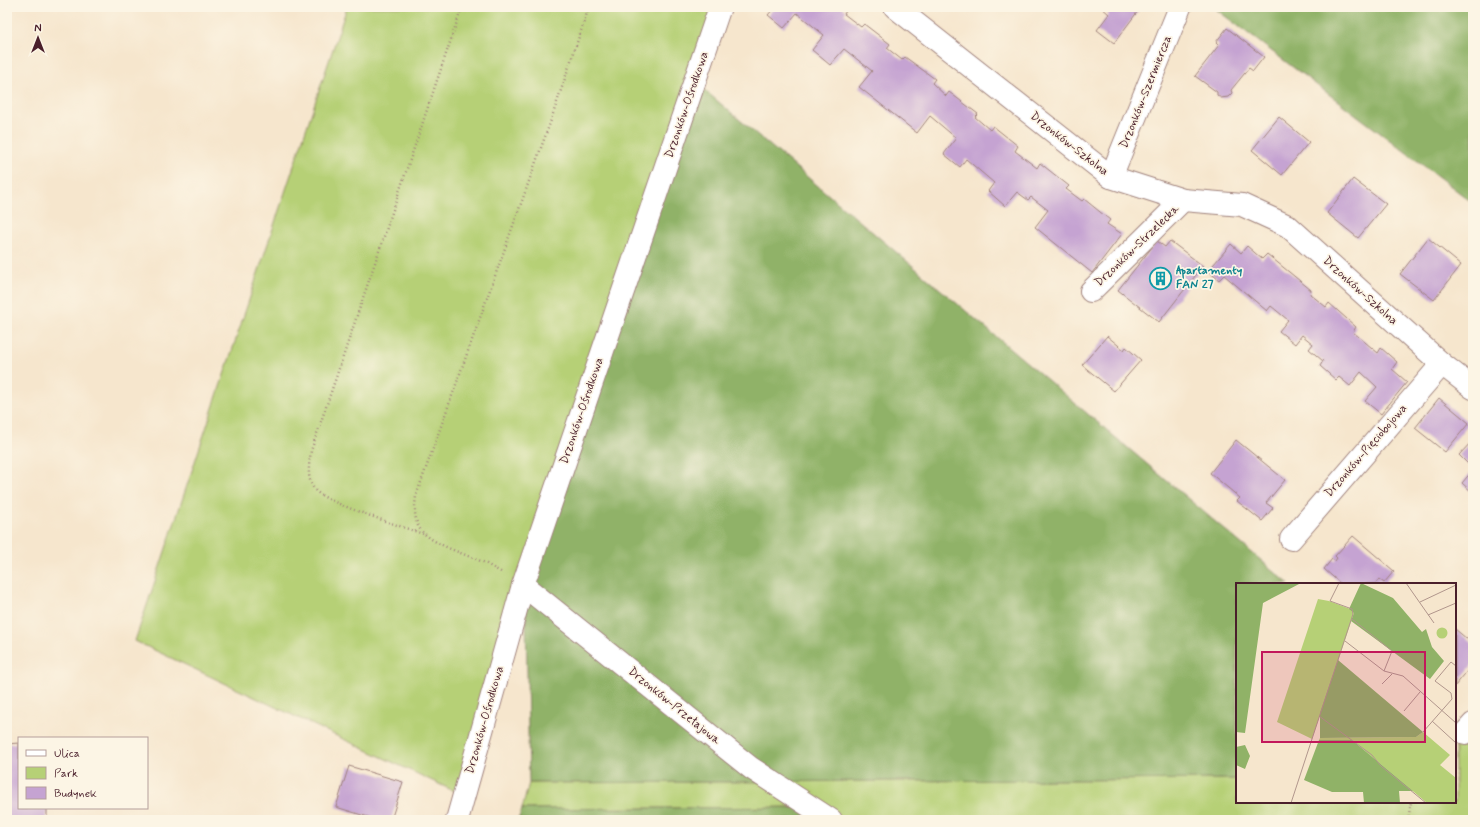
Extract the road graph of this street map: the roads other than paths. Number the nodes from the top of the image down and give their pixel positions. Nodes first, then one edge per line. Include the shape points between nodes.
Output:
1 (720, 7) edge
2 (896, 7) edge
3 (1180, 7) edge
4 (1112, 177) junction
5 (1183, 200) junction
6 (1091, 291) dead end
7 (1442, 364) junction
8 (1473, 388) edge
9 (1291, 539) dead end
10 (523, 585) junction
11 (457, 820) edge
12 (831, 820) edge

1 - 10 street, Drzonków-Ośrodkowa
2 - 4 street, Drzonków-Szkolna
3 - 4 street, Drzonków-Szermiercza
4 - 5 street, Drzonków-Szkolna
5 - 6 street, Drzonków-Strzelecka
5 - 7 street, Drzonków-Szkolna via 1242,205 1288,226
7 - 8 street, Drzonków-Szkolna
7 - 9 street, Drzonków-Pięciobojowa
10 - 11 street, Drzonków-Ośrodkowa
10 - 12 street, Drzonków-Przełajowa via 751,768

